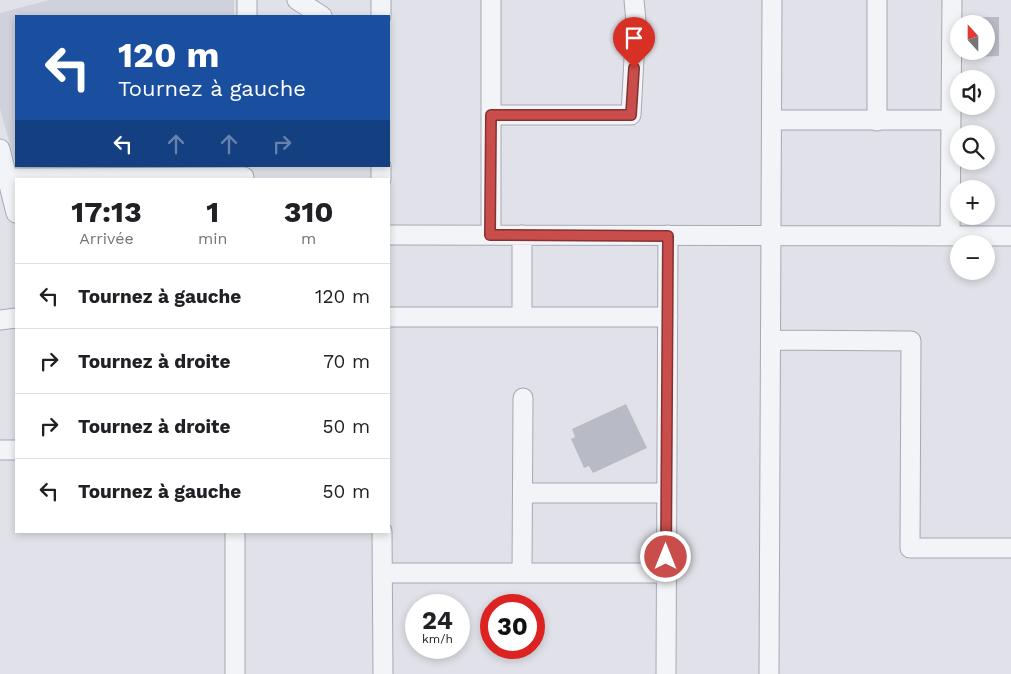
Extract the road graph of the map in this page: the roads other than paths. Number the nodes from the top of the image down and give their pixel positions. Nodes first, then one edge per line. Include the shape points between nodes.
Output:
1 (247, 0) edge
2 (297, 0) edge
3 (381, 0) edge
4 (491, 0) edge
5 (634, 0) edge
6 (772, 0) edge
7 (877, 0) edge
8 (952, 0) edge
9 (247, 15) edge
10 (320, 15) edge
11 (381, 15) edge
12 (491, 115) junction
13 (772, 120) junction
14 (876, 120) junction
15 (951, 120) junction
16 (0, 148) edge
17 (244, 174) edge
18 (7, 178) junction
19 (15, 209) edge
20 (390, 235) edge
21 (490, 235) junction
22 (522, 235) junction
23 (950, 235) edge
24 (668, 236) junction
25 (772, 236) junction
26 (950, 236) edge
27 (995, 236) edge
28 (1011, 236) edge
29 (390, 317) edge
30 (522, 317) junction
31 (668, 317) junction
32 (15, 318) edge
33 (0, 320) edge
34 (771, 340) junction
35 (523, 398) dead end
36 (0, 450) edge
37 (15, 450) edge
38 (523, 493) junction
39 (667, 493) junction
40 (235, 533) edge
41 (382, 533) edge
42 (1011, 548) edge
43 (382, 573) junction
44 (666, 573) junction
45 (522, 574) junction
46 (235, 674) edge
47 (383, 674) edge
48 (666, 674) edge
49 (769, 674) edge

1 - 9 street
2 - 10 street
3 - 11 street
4 - 12 street
5 - 12 street via 636,31 631,115
6 - 13 street
7 - 14 street
8 - 15 street
12 - 21 street
13 - 14 street
13 - 25 street
14 - 15 street
15 - 23 street
16 - 18 street
17 - 18 street
18 - 19 street
20 - 21 street
21 - 22 street
22 - 24 street
22 - 30 street
24 - 25 street
24 - 31 street
25 - 26 street
25 - 34 street
27 - 28 street
29 - 30 street
30 - 31 street
31 - 39 street
32 - 33 street
34 - 42 street via 912,341 910,548
34 - 49 street
35 - 38 street
36 - 37 street
38 - 39 street
38 - 45 street
39 - 44 street
40 - 46 street
41 - 43 street
43 - 45 street
43 - 47 street
44 - 45 street
44 - 48 street

